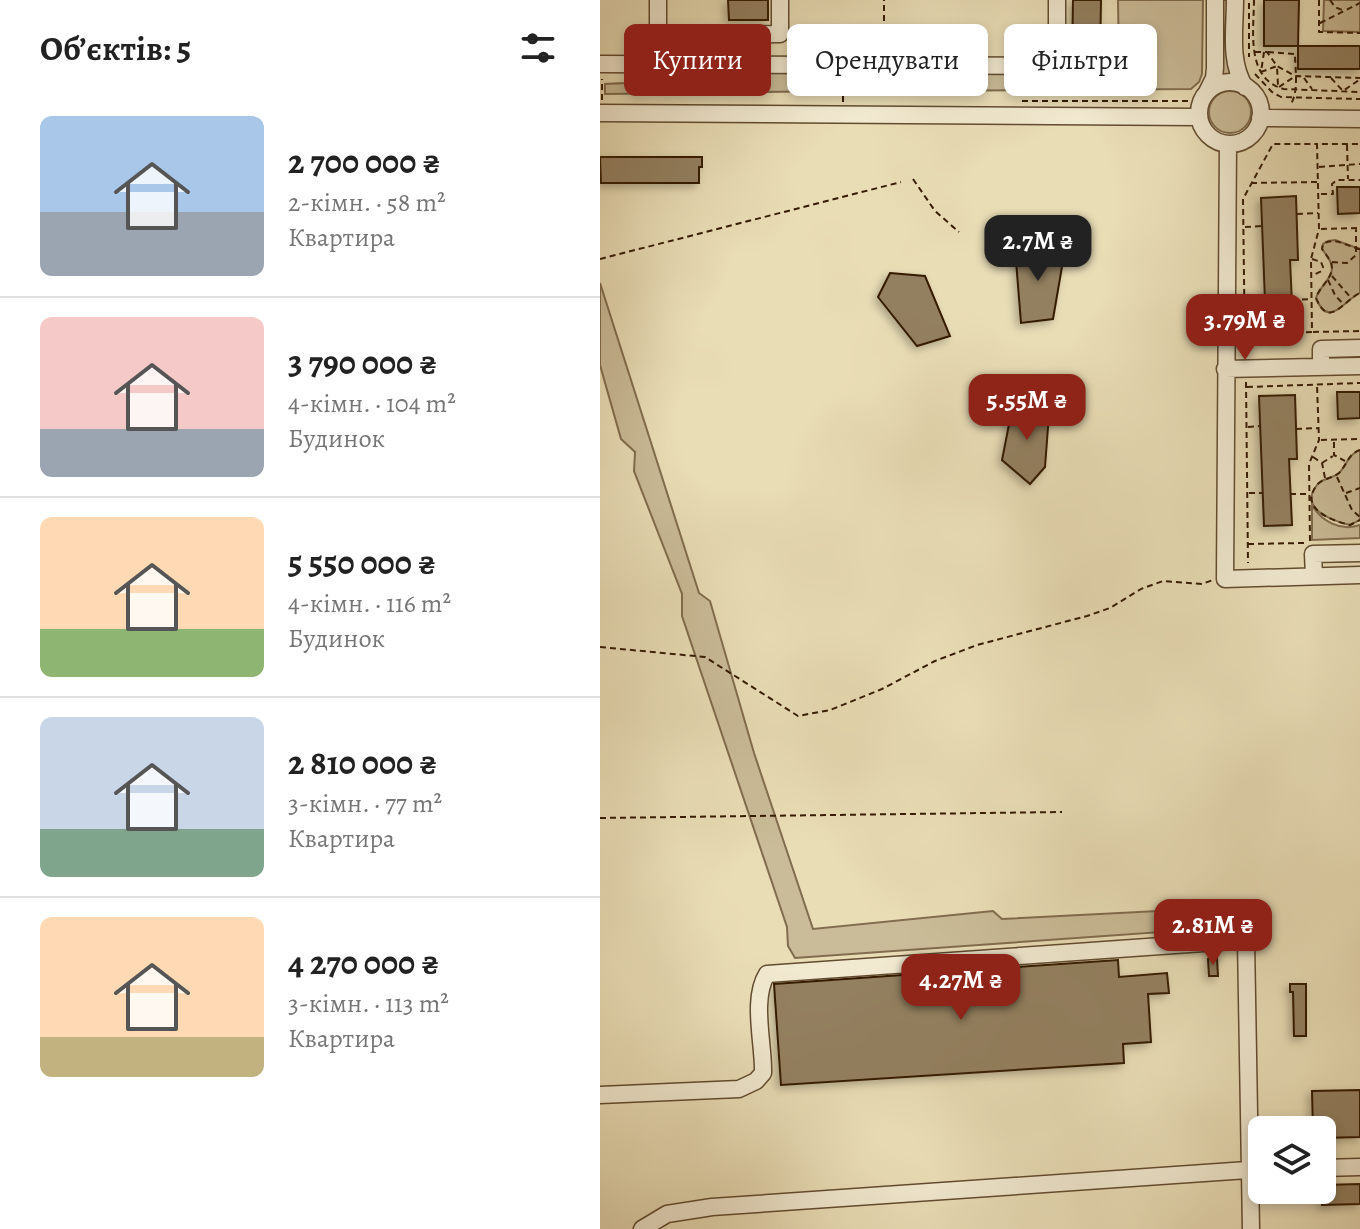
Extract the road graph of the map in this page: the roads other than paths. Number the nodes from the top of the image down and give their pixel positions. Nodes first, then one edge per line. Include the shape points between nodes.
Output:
1 (658, 0) edge
2 (780, 0) edge
3 (1057, 0) edge
4 (1215, 0) edge
5 (1235, 0) edge
6 (601, 71) edge
7 (1245, 87) junction
8 (1207, 92) junction
9 (601, 107) edge
10 (1199, 117) junction
11 (1260, 118) junction
12 (1360, 119) edge
13 (1228, 144) junction
14 (1360, 348) edge
15 (1360, 366) edge
16 (1321, 367) junction
17 (1225, 369) junction
18 (1360, 553) edge
19 (1360, 575) edge
20 (1314, 576) junction
21 (600, 1095) edge
22 (1254, 1116) edge
23 (1360, 1167) edge
24 (1336, 1168) edge
25 (1248, 1170) edge
26 (1253, 1204) edge
27 (642, 1229) edge
28 (1251, 1229) edge

1 - 2 street via 658,35 780,34
3 - 6 street via 1057,66
4 - 8 street via 1215,68
5 - 7 street via 1235,65
7 - 8 street via 1222,84
7 - 11 street via 1257,99
8 - 10 street
9 - 10 street
10 - 13 street via 1211,138
11 - 12 street
11 - 13 street via 1250,136
13 - 17 street
14 - 16 street via 1321,349
15 - 16 street
16 - 17 street
17 - 20 street via 1225,579
18 - 20 street via 1313,554
19 - 20 street
21 - 22 street via 739,1089 756,1081 763,1073 759,1008 767,974 1246,940
23 - 24 street
25 - 27 street via 712,1207 667,1214
26 - 28 street

